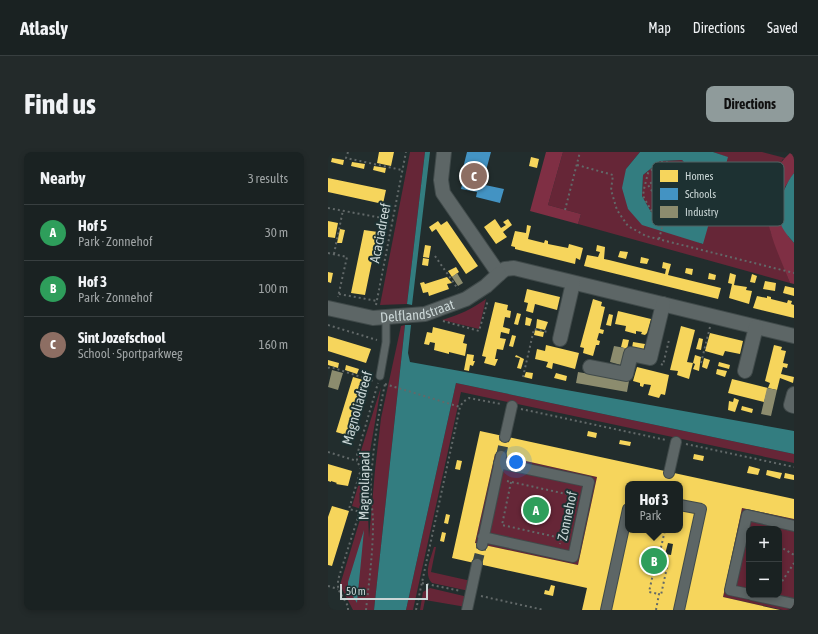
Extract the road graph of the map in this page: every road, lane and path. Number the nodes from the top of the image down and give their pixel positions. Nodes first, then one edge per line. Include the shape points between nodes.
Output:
1 (348, 152) edge
2 (406, 152) edge
3 (444, 152) edge
4 (580, 152) edge
5 (577, 165) junction
6 (402, 170) junction
7 (652, 170) edge
8 (652, 181) edge
9 (647, 184) junction
10 (652, 191) edge
11 (328, 208) edge
12 (343, 210) junction
13 (565, 210) dead end
14 (652, 210) edge
15 (392, 220) junction
16 (663, 226) edge
17 (659, 240) junction
18 (328, 253) edge
19 (334, 254) junction
20 (435, 256) dead end
21 (494, 273) junction
22 (794, 273) edge
23 (573, 283) junction
24 (339, 294) junction
25 (376, 300) junction
26 (466, 300) junction
27 (663, 304) junction
28 (332, 309) edge
29 (425, 314) junction
30 (712, 316) junction
31 (380, 317) junction
32 (328, 325) edge
33 (756, 327) junction
34 (794, 336) edge
35 (560, 338) joint
36 (386, 342) junction
37 (701, 363) dead end
38 (590, 367) dead end
39 (328, 368) edge
40 (745, 370) dead end
41 (523, 377) dead end
42 (382, 379) junction
43 (385, 384) junction
44 (794, 394) edge
45 (512, 406) junction
46 (794, 406) edge
47 (460, 407) junction
48 (505, 436) tunnel mouth
49 (676, 442) junction
50 (328, 452) edge
51 (357, 462) junction
52 (794, 467) edge
53 (669, 473) dead end
54 (496, 479) junction
55 (511, 482) junction
56 (683, 506) edge
57 (625, 523) edge
58 (794, 526) edge
59 (664, 533) edge
60 (561, 538) junction
61 (782, 548) edge
62 (558, 553) junction
63 (794, 555) edge
64 (794, 563) edge
65 (478, 564) tunnel mouth
66 (657, 565) junction
67 (782, 579) edge
68 (421, 583) junction
69 (328, 586) edge
70 (338, 589) junction
71 (746, 593) edge
72 (471, 594) junction
73 (659, 594) junction
74 (766, 598) edge
75 (794, 604) edge
76 (348, 610) edge
77 (366, 610) edge
78 (416, 610) edge
79 (467, 610) edge
80 (544, 610) edge
81 (606, 610) edge
82 (656, 610) edge
83 (679, 610) edge

1 - 6 path via 346,158
2 - 6 path, Acaciadreef
3 - 21 street via 441,180 443,193
4 - 5 path
5 - 13 path
5 - 17 path via 613,175 611,190 617,210 628,226
6 - 15 path, Acaciadreef
7 - 9 path via 648,173
8 - 9 path
9 - 10 path
9 - 14 path via 643,196
11 - 12 path
12 - 15 path
12 - 19 path
15 - 25 path, Acaciadreef
16 - 17 path
17 - 22 path
18 - 19 path
19 - 24 path via 347,257
20 - 26 path
21 - 23 street, Delflandstraat via 514,268
21 - 26 street, Delflandstraat
21 - 29 path via 479,331
23 - 27 street, Delflandstraat
23 - 35 street
24 - 25 path
24 - 28 path
25 - 31 path, Acaciadreef
26 - 29 street, Delflandstraat
27 - 30 street, Delflandstraat
27 - 38 street via 650,358 631,354 626,374
28 - 31 street, Delflandstraat
29 - 31 street, Delflandstraat
30 - 33 street, Delflandstraat
30 - 37 path
31 - 36 lane, Magnoliadreef
32 - 36 path
33 - 34 street, Delflandstraat
33 - 40 street
35 - 41 path via 555,334 534,329
36 - 42 lane, Magnoliadreef
39 - 42 path
42 - 43 path, Magnoliapad
42 - 51 path, Magnoliadreef via 357,455
43 - 47 path
43 - 77 path, Magnoliapad via 373,455 372,550
44 - 46 street via 791,405
45 - 47 path via 469,398
45 - 48 street
45 - 49 path
47 - 68 path
49 - 52 path
49 - 53 street
50 - 51 path
51 - 70 path, Magnoliadreef via 361,469 349,509 359,514 338,580
54 - 55 path
54 - 62 street, Zonnehof via 482,541
54 - 62 street, Zonnehof via 500,459 589,482 573,557
55 - 60 path via 502,525
55 - 60 path via 571,495
56 - 83 street via 701,510
57 - 81 street
58 - 71 street via 746,515 730,590
59 - 66 path
60 - 62 path
61 - 63 path
64 - 67 path
65 - 72 street
66 - 73 path via 649,592
66 - 73 path via 667,567 661,595
68 - 72 path
68 - 78 path
69 - 70 path
70 - 76 path
72 - 79 street
72 - 80 path
73 - 82 path
74 - 75 street

